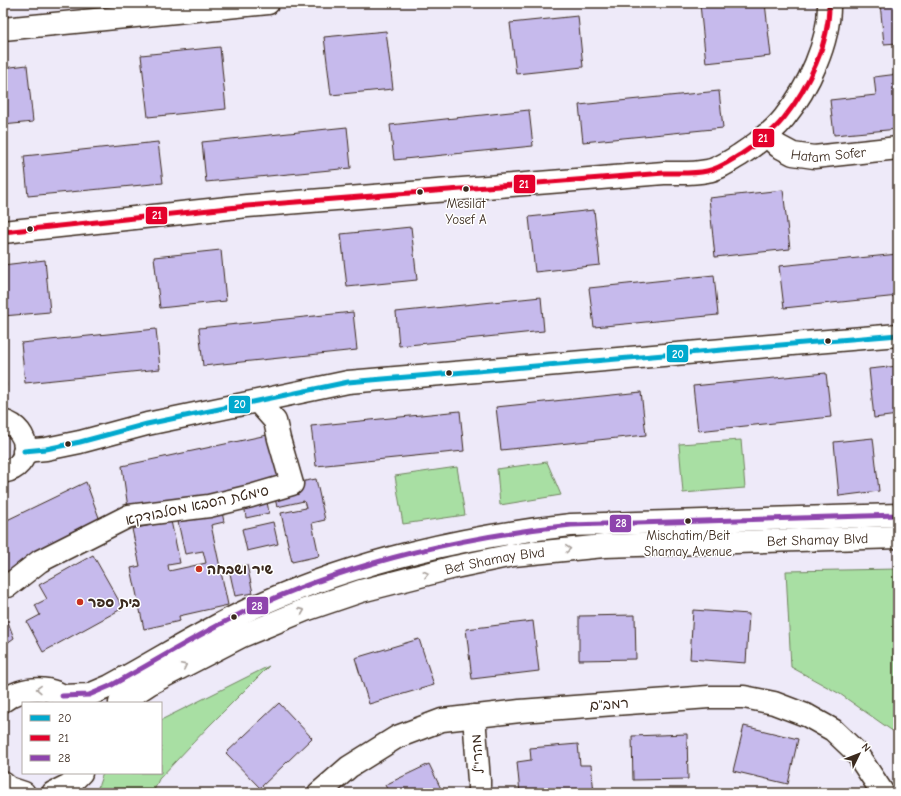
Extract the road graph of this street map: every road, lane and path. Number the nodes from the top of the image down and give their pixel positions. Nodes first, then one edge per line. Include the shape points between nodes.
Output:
1 (268, 3) edge
2 (829, 3) edge
3 (3, 30) edge
4 (766, 135) junction
5 (898, 148) edge
6 (3, 232) edge
7 (898, 335) edge
8 (258, 402) junction
9 (3, 421) edge
10 (24, 451) junction
11 (3, 472) edge
12 (898, 516) edge
13 (898, 537) edge
14 (3, 586) edge
15 (145, 677) junction
16 (67, 699) edge
17 (3, 701) edge
18 (121, 702) edge
19 (474, 716) junction
20 (75, 782) edge
21 (53, 793) edge
22 (319, 793) edge
23 (479, 793) edge
24 (883, 793) edge

1 - 3 street
2 - 4 street via 822,46 812,74 784,119
4 - 5 street, Hatam Sofer via 778,146 793,154 814,157
4 - 6 street via 746,151 708,171 254,206
7 - 8 street via 348,382
8 - 10 street via 147,424 80,442
8 - 14 street, סימטת הסבא מסלבודקא via 275,421 292,484 209,506 129,516 40,561 8,586
9 - 10 street via 11,423 23,436
10 - 11 street via 24,455 13,469
12 - 15 street, Bet Shamay Blvd via 571,525 470,540 326,578 260,604 233,618
15 -> 13 street, Bet Shamay Blvd via 305,610 361,591 500,558 604,546
15 - 16 street, Bet Shamay Blvd via 110,686 89,695
15 - 18 street, Bet Shamay Blvd
16 -> 17 street via 44,689 30,689 16,693
19 - 22 street, רמב"ם via 442,720 397,737 349,767
19 - 23 street, מהרי"ל
19 - 24 street, רמב"ם via 709,697 744,698 774,703 808,716 833,730 855,751
20 - 21 street

